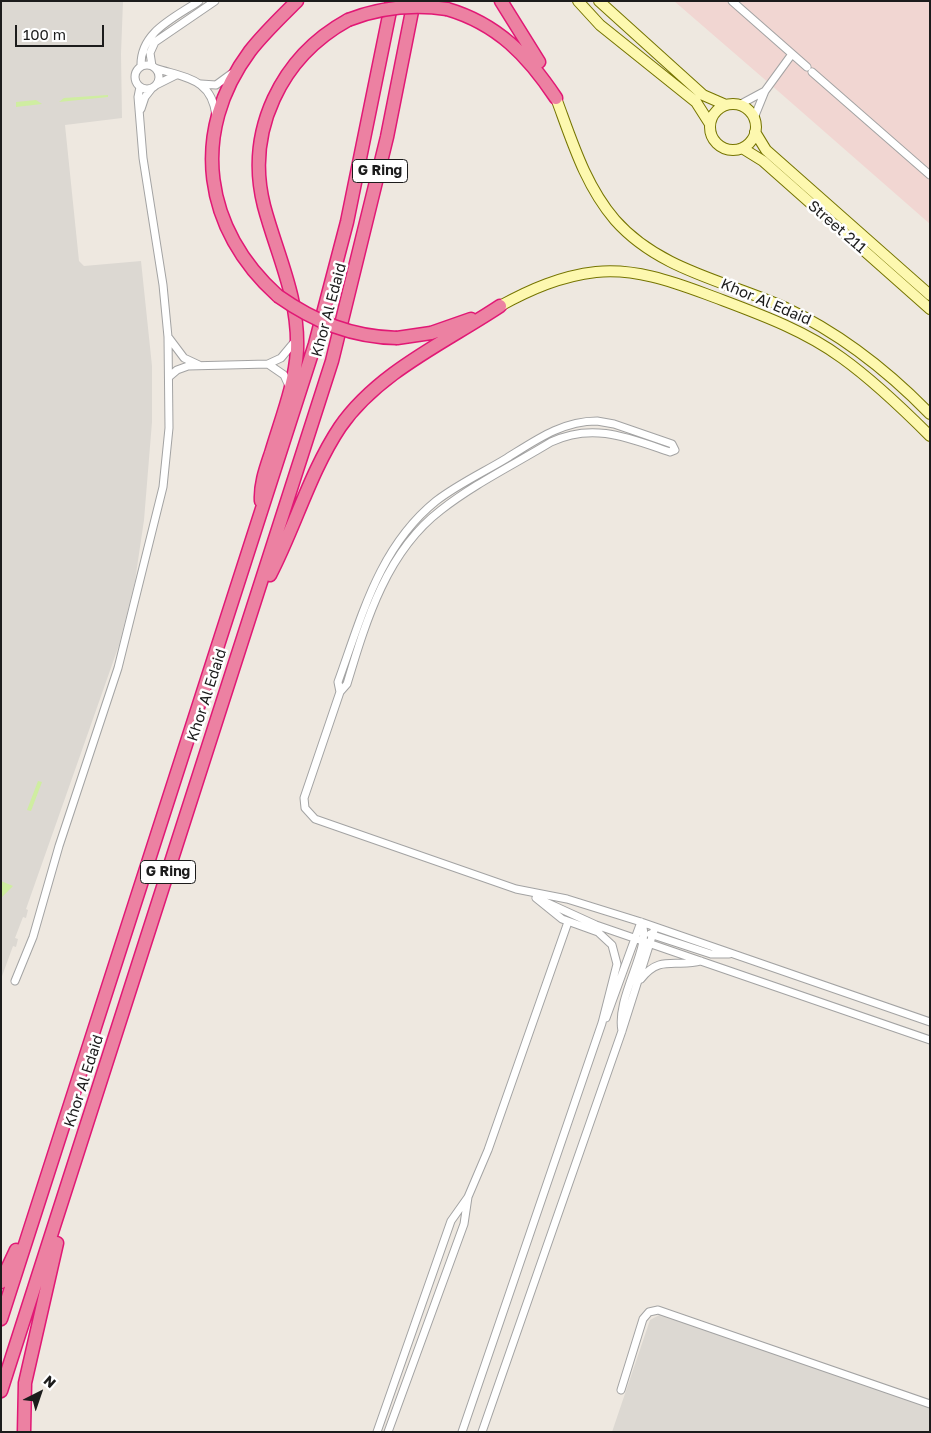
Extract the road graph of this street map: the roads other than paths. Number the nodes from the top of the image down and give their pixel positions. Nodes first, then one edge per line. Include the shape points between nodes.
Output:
1 (199, 1) edge
2 (215, 1) edge
3 (297, 1) edge
4 (392, 1) edge
5 (414, 1) edge
6 (501, 1) edge
7 (578, 1) edge
8 (599, 1) edge
9 (732, 1) edge
10 (792, 54) junction
11 (242, 63) junction
12 (141, 66) junction
13 (154, 67) junction
14 (176, 75) junction
15 (200, 84) junction
16 (155, 86) junction
17 (140, 87) junction
18 (765, 91) junction
19 (556, 98) junction
20 (726, 105) junction
21 (739, 105) junction
22 (140, 112) junction
23 (754, 118) junction
24 (218, 124) junction
25 (710, 124) junction
26 (755, 132) junction
27 (742, 148) junction
28 (930, 175) edge
29 (930, 295) edge
30 (500, 306) junction
31 (930, 309) edge
32 (168, 337) junction
33 (297, 338) junction
34 (268, 364) junction
35 (202, 366) junction
36 (170, 376) junction
37 (290, 388) junction
38 (930, 414) edge
39 (930, 436) edge
40 (262, 513) junction
41 (252, 610) junction
42 (340, 692) junction
43 (516, 889) junction
44 (536, 898) junction
45 (568, 922) junction
46 (641, 922) junction
47 (655, 927) junction
48 (636, 938) junction
49 (648, 938) junction
50 (732, 954) junction
51 (702, 961) junction
52 (15, 981) dead end
53 (638, 984) junction
54 (930, 1022) edge
55 (602, 1023) junction
56 (622, 1031) junction
57 (930, 1040) edge
58 (68, 1184) junction
59 (468, 1197) junction
60 (37, 1204) junction
61 (1, 1282) edge
62 (1, 1319) edge
63 (621, 1390) dead end
64 (1, 1391) edge
65 (930, 1404) edge
66 (24, 1432) edge
67 (377, 1432) edge
68 (388, 1432) edge
69 (462, 1432) edge
70 (482, 1432) edge

1 - 12 street via 149,37 140,54
2 - 13 street via 155,42 150,54
3 - 11 highway
4 - 40 highway, Khor Al Edaid / G Ring via 347,222 315,344
5 - 41 highway, Khor Al Edaid / G Ring via 387,137 332,361
6 - 19 highway via 546,75
7 - 25 main road via 600,24 696,102
8 - 20 main road via 703,95
9 - 10 street
10 - 18 street
10 - 28 street
11 - 15 street via 220,83
11 - 24 highway via 229,89
12 - 13 street
12 - 17 street via 135,75
13 - 14 street
13 - 16 street via 159,75
14 - 15 street
14 - 16 street
15 - 24 street via 210,96
16 - 17 street
16 - 22 street via 145,97
17 - 22 street
18 - 21 street
18 - 23 street
19 - 33 highway, bridge via 528,58 500,34 469,17 447,10 402,6 372,12 348,20 315,42 288,72 271,102 262,134 259,170 261,189 292,295
19 - 38 main road, Khor Al Edaid via 582,168 602,204 628,234 657,255 783,307 829,330 882,368
20 - 21 main road
20 - 25 main road via 715,112
21 - 23 main road via 750,111
22 - 32 street via 143,158
23 - 26 main road
24 - 30 highway, bridge via 212,160 213,180 224,224 246,262 278,296 305,314 349,332 397,338 450,328
25 - 27 main road via 712,137 718,144 729,149
26 - 27 main road
26 - 29 main road, Street 211 via 766,150
27 - 31 main road, Street 211 via 763,161
30 - 39 main road, Khor Al Edaid via 558,280 597,272 655,277 779,322 842,358 881,389
30 - 41 highway via 397,372 352,412 319,465
32 - 35 street via 184,358
32 - 36 street
33 - 34 street via 281,358
33 - 37 highway
34 - 35 street
34 - 37 street via 284,375
35 - 36 street via 183,367
36 - 52 street via 163,488 129,629 59,846 42,911
37 - 40 highway via 262,485
40 - 60 highway, Khor Al Edaid / G Ring
41 - 58 highway, Khor Al Edaid / G Ring
42 - 42 street via 347,684 387,574 408,542 440,510 551,442 570,434 590,431 611,433 670,452 674,452 674,445 614,424 597,421 572,423 552,431 437,500 408,528 378,573 338,682
42 - 43 street via 305,793 304,803 311,817
43 - 44 street
43 - 46 street via 561,897
44 - 45 street via 550,912
44 - 48 street via 591,923
45 - 55 street via 598,932 615,951 616,970
45 - 59 street via 494,1135
46 - 47 street
46 - 48 street
46 - 49 street
47 - 49 street
47 - 50 street
48 - 49 street
48 - 55 street via 612,1007
49 - 50 street via 711,954
49 - 51 street
49 - 53 street
49 - 56 street via 620,1009
50 - 54 street
51 - 53 street via 660,964 645,974
51 - 57 street
53 - 56 street
55 - 69 street
56 - 70 street
58 - 64 highway, Khor Al Edaid / G Ring
58 - 66 highway via 25,1383
59 - 67 street via 451,1221
59 - 68 street via 464,1224
60 - 61 highway
60 - 62 highway, Khor Al Edaid / G Ring
63 - 65 street via 643,1319 649,1312 658,1310

